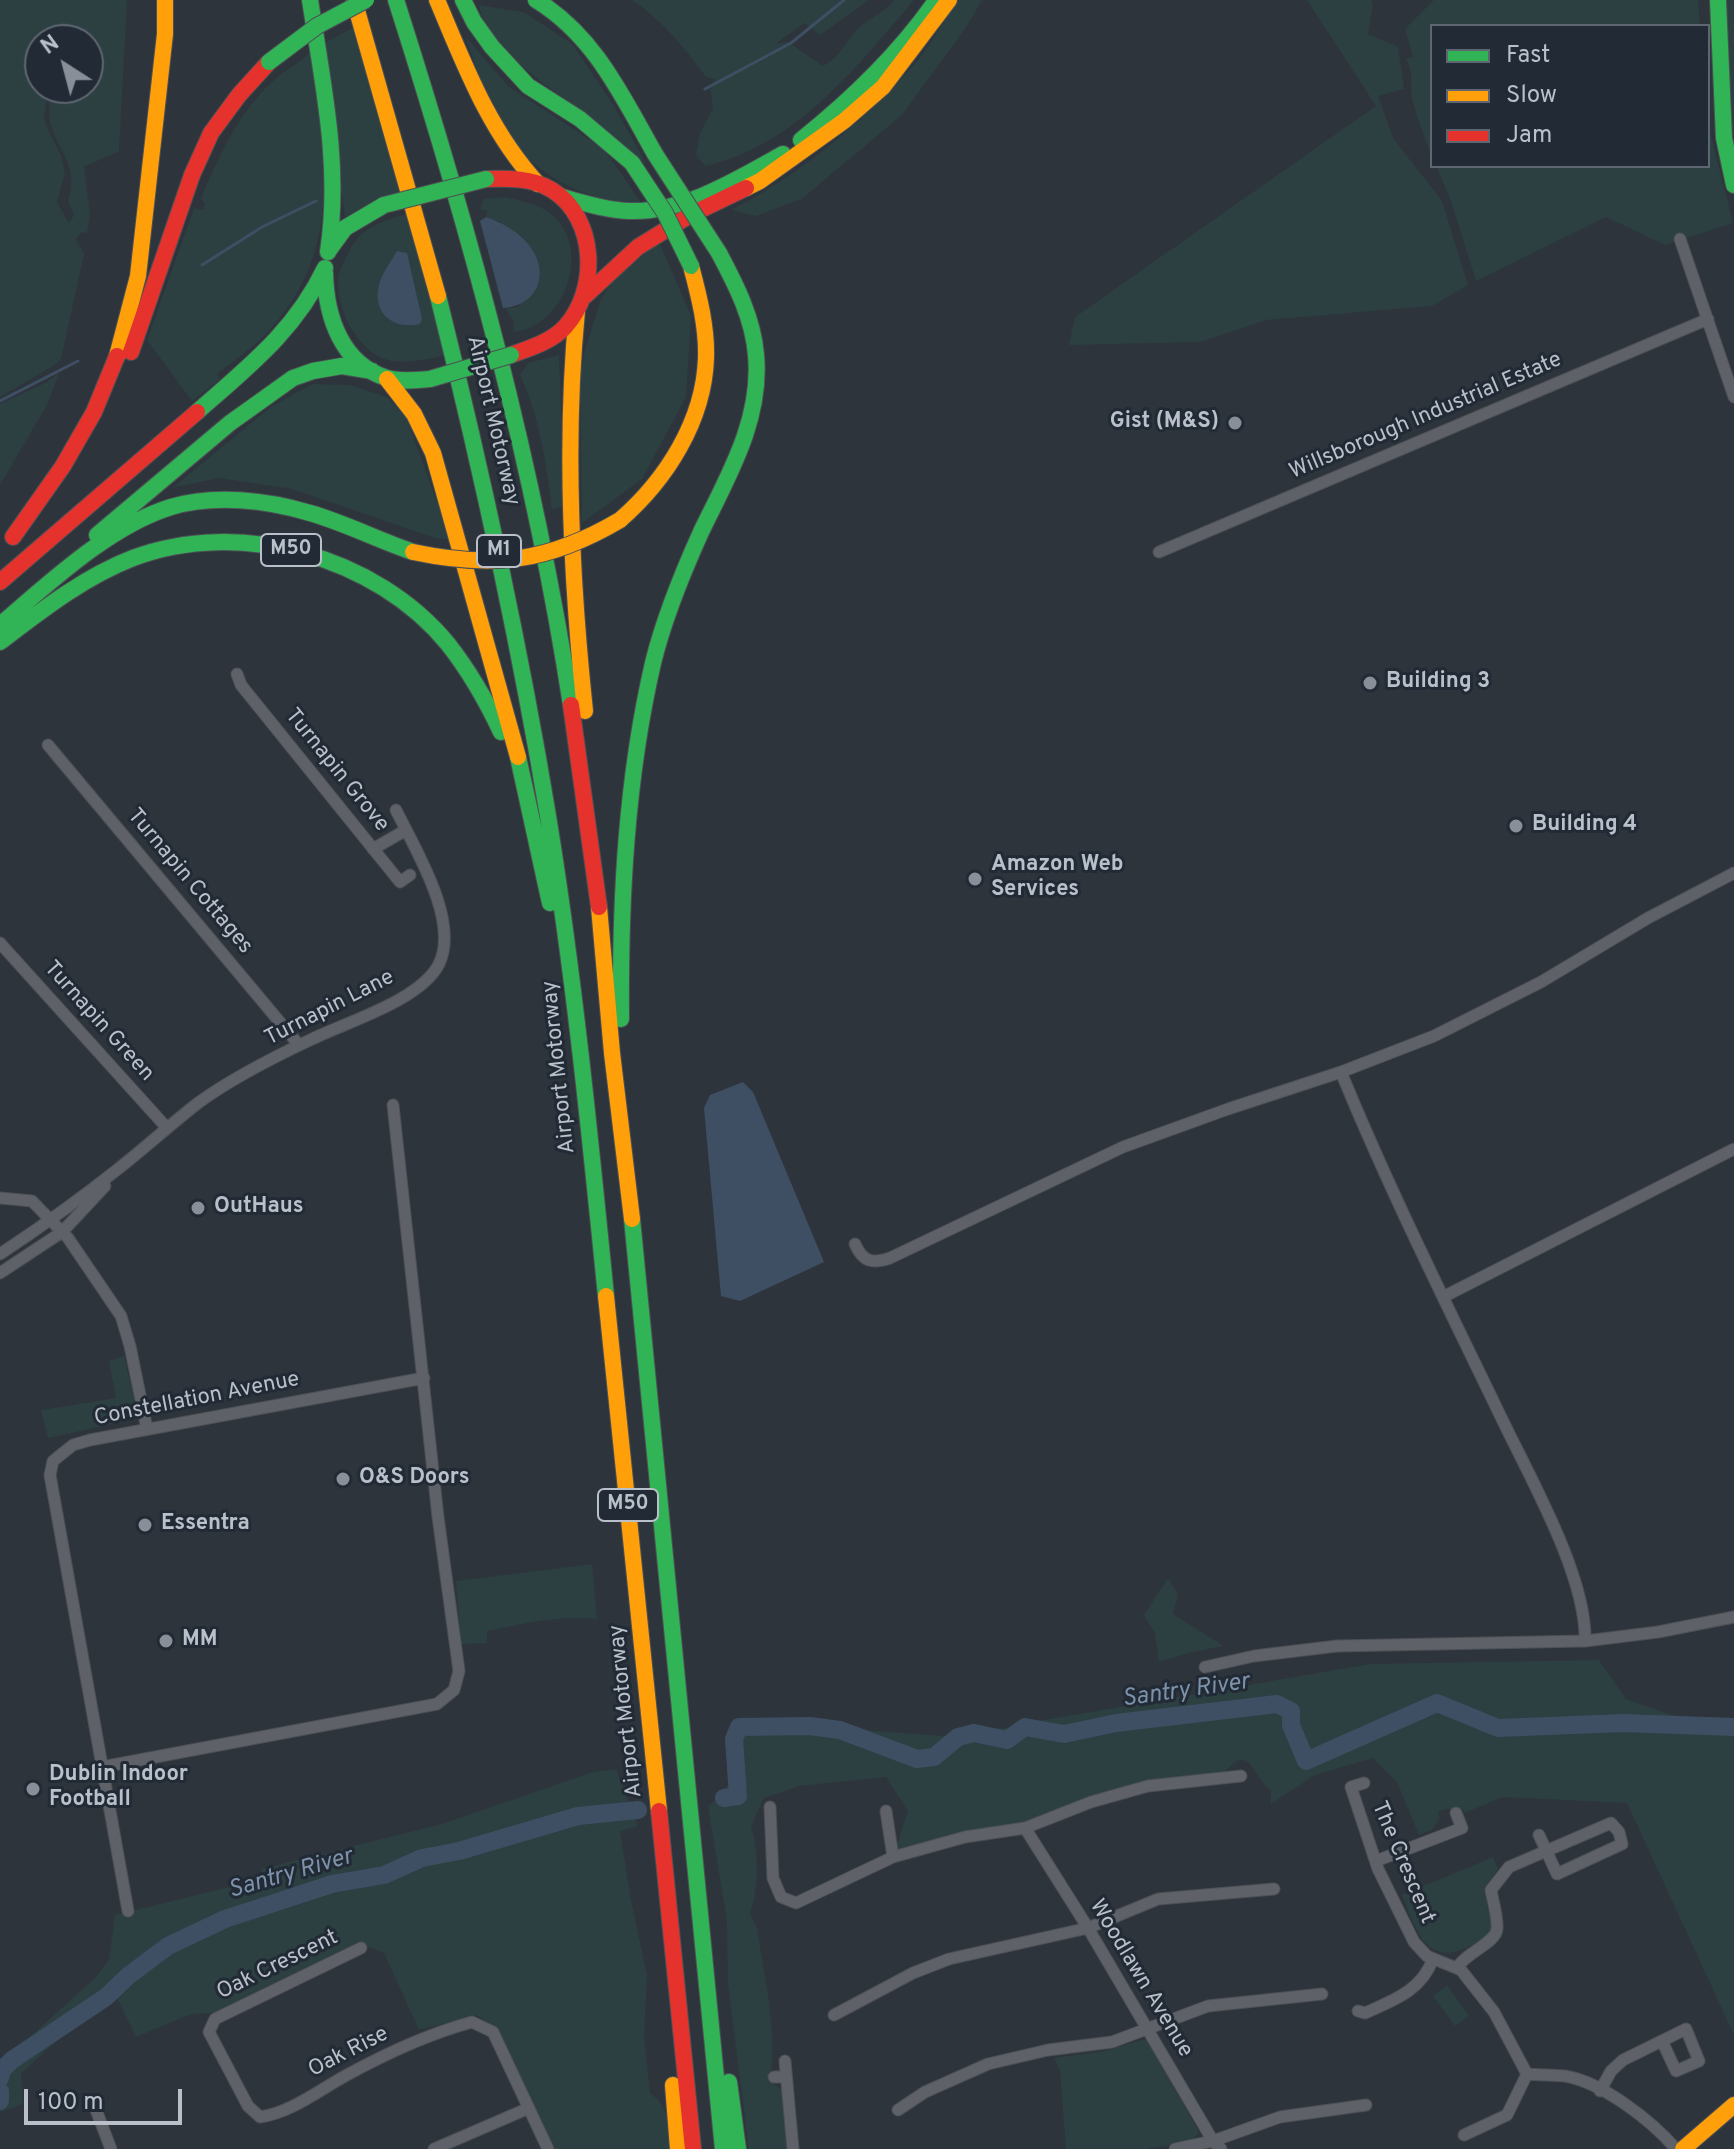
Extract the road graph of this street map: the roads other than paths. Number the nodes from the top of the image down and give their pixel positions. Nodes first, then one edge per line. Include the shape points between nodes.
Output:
1 (165, 0) edge
2 (310, 0) edge
3 (354, 0) edge
4 (366, 0) edge
5 (396, 0) edge
6 (437, 0) edge
7 (463, 0) edge
8 (536, 0) edge
9 (936, 0) edge
10 (949, 0) edge
11 (1718, 0) edge
12 (538, 184) junction
13 (1734, 185) edge
14 (562, 197) junction
15 (1680, 239) dead end
16 (326, 260) junction
17 (581, 304) junction
18 (1708, 319) junction
19 (372, 371) junction
20 (387, 379) junction
21 (1734, 397) edge
22 (13, 537) junction
23 (0, 550) edge
24 (1159, 552) dead end
25 (0, 582) edge
26 (16, 611) junction
27 (0, 625) edge
28 (0, 642) edge
29 (237, 674) dead end
30 (48, 745) dead end
31 (528, 807) junction
32 (396, 810) dead end
33 (406, 830) junction
34 (373, 849) junction
35 (1734, 873) edge
36 (410, 875) dead end
37 (599, 902) junction
38 (0, 943) edge
39 (299, 1045) junction
40 (1341, 1072) junction
41 (586, 1096) junction
42 (393, 1105) dead end
43 (167, 1128) junction
44 (624, 1140) junction
45 (1734, 1149) edge
46 (121, 1167) junction
47 (0, 1198) edge
48 (51, 1220) junction
49 (62, 1232) junction
50 (855, 1244) dead end
51 (0, 1254) edge
52 (0, 1273) edge
53 (1443, 1297) junction
54 (424, 1378) junction
55 (147, 1429) junction
56 (1734, 1617) edge
57 (1585, 1641) junction
58 (1205, 1667) dead end
59 (102, 1767) junction
60 (1241, 1776) dead end
61 (1364, 1783) dead end
62 (770, 1807) dead end
63 (886, 1811) dead end
64 (1456, 1813) dead end
65 (1025, 1828) junction
66 (1539, 1835) dead end
67 (1546, 1851) junction
68 (893, 1857) junction
69 (1376, 1861) junction
70 (1274, 1889) dead end
71 (128, 1911) dead end
72 (1088, 1928) junction
73 (361, 1948) dead end
74 (1433, 1959) junction
75 (1457, 1968) junction
76 (1322, 1994) dead end
77 (1358, 2011) dead end
78 (680, 2013) junction
79 (834, 2015) dead end
80 (710, 2021) junction
81 (1146, 2028) junction
82 (1662, 2041) dead end
83 (785, 2061) dead end
84 (1527, 2074) junction
85 (1600, 2091) junction
86 (93, 2102) dead end
87 (1366, 2105) dead end
88 (1734, 2105) edge
89 (248, 2106) joint
90 (529, 2108) junction
91 (898, 2110) dead end
92 (1464, 2135) dead end
93 (1217, 2145) edge
94 (111, 2149) edge
95 (434, 2149) edge
96 (548, 2149) edge
97 (678, 2149) edge
98 (693, 2149) edge
99 (723, 2149) edge
100 (738, 2149) edge
101 (793, 2149) edge
102 (1175, 2149) edge
103 (1676, 2149) edge
104 (1683, 2149) edge

1 - 22 main road via 146,215 120,350 94,412
2 - 16 main road via 336,176
3 - 41 main road, Airport Motorway / M1 via 421,227 490,507 556,859
4 - 22 main road, bridge via 317,26 269,62 222,116 187,190 104,417 58,491
5 - 37 main road, Airport Motorway / M1 via 486,301 525,467 568,689
6 - 12 main road via 483,109 513,158
7 - 26 main road, bridge via 492,47 528,86 580,119 632,163 691,266 706,359 694,415 672,465 642,503 620,520 572,547 517,561 457,561 413,552 337,522 242,500 170,507 105,543
8 - 44 main road, M50, bridge via 571,22 588,41 719,253 741,298 756,355 754,408 740,454 675,593 649,680 630,797 620,908
9 - 14 main road via 844,106 784,154 735,180 679,205 639,211
10 - 17 main road via 883,87 844,121 760,181 638,247
11 - 13 main road via 1724,138
12 - 14 main road
12 - 16 main road, bridge via 486,179 384,205 345,228
14 - 17 main road via 583,232 589,256
15 - 18 street
16 - 19 main road via 324,289 333,326 353,358
16 - 25 main road via 307,302 271,348
17 - 20 main road, bridge via 549,340 511,355 430,379
17 - 37 main road via 570,395 574,583
18 - 21 street
18 - 24 street, Willsborough Industrial Estate
19 - 20 main road
19 - 26 main road via 342,366 313,371 270,392
20 - 31 main road via 410,405 433,453
22 - 23 main road
26 - 27 main road
28 - 31 main road, M50 via 78,586 123,561 157,550 194,542 244,542 322,558 353,570 409,606 453,650 492,710
29 - 34 street, Turnapin Grove
30 - 39 street, Turnapin Cottages
31 - 41 main road, M50 via 567,979
32 - 33 street, Turnapin Lane
33 - 34 street
33 - 39 street, Turnapin Lane via 441,911 444,950 438,965 403,996
34 - 36 street, Turnapin Grove via 400,882
35 - 40 street via 1531,988 1434,1036
37 - 44 main road, Airport Motorway / M1
38 - 43 street, Turnapin Green
39 - 43 street, Turnapin Lane via 200,1101
40 - 50 street via 1123,1147 890,1258 867,1261
40 - 53 street
41 - 78 main road, Airport Motorway / M50
42 - 54 street
43 - 46 street, Turnapin Lane
44 - 80 main road, Airport Motorway / M50
45 - 53 street
46 - 48 street, Turnapin Lane
46 - 49 street, Turnapin Lane
47 - 48 street via 32,1201
48 - 49 street
48 - 51 street, Turnapin Lane
49 - 52 street, Turnapin Lane
49 - 55 street via 121,1316
53 - 57 street via 1568,1561 1586,1626
54 - 55 street, Constellation Avenue
54 - 59 street via 459,1671 454,1690 437,1704
55 - 59 street, Constellation Avenue via 73,1445 53,1461 50,1475
56 - 57 street
57 - 58 street via 1337,1646
59 - 71 street, Constellation Avenue
60 - 65 street via 1148,1786
61 - 69 street, The Crescent via 1351,1787
62 - 68 street via 773,1878 781,1897 796,1903
63 - 68 street
64 - 69 street via 1462,1828
65 - 68 street via 965,1837
65 - 72 street, Woodlawn Avenue
66 - 67 street
67 - 67 street via 1611,1823 1622,1844 1557,1874
67 - 75 street via 1499,1877 1491,1890 1494,1937
69 - 74 street, The Crescent via 1410,1935
70 - 72 street via 1158,1899
72 - 79 street via 949,1959
72 - 81 street, Woodlawn Avenue
73 - 89 street, Oak Crescent via 215,2019 209,2032
74 - 75 street, The Crescent
74 - 77 street via 1410,1992 1365,2013
75 - 84 street, The Crescent via 1494,2012
76 - 81 street via 1208,2006
78 - 97 main road via 669,2037
78 - 98 main road, Airport Motorway / M50
80 - 99 main road, Airport Motorway / M50
80 - 100 main road via 725,2058
81 - 91 street via 1112,2042 988,2064
81 - 93 street, Woodlawn Avenue
82 - 85 street via 1623,2060
83 - 101 street via 780,2077
84 - 85 street via 1564,2076
84 - 92 street via 1507,2115
85 - 103 street via 1636,2111
86 - 94 street
87 - 93 street via 1280,2117
88 - 104 main road
89 - 90 street, Oak Rise via 260,2117 276,2115 424,2037 472,2022 493,2032
90 - 95 street
90 - 96 street
93 - 102 street

